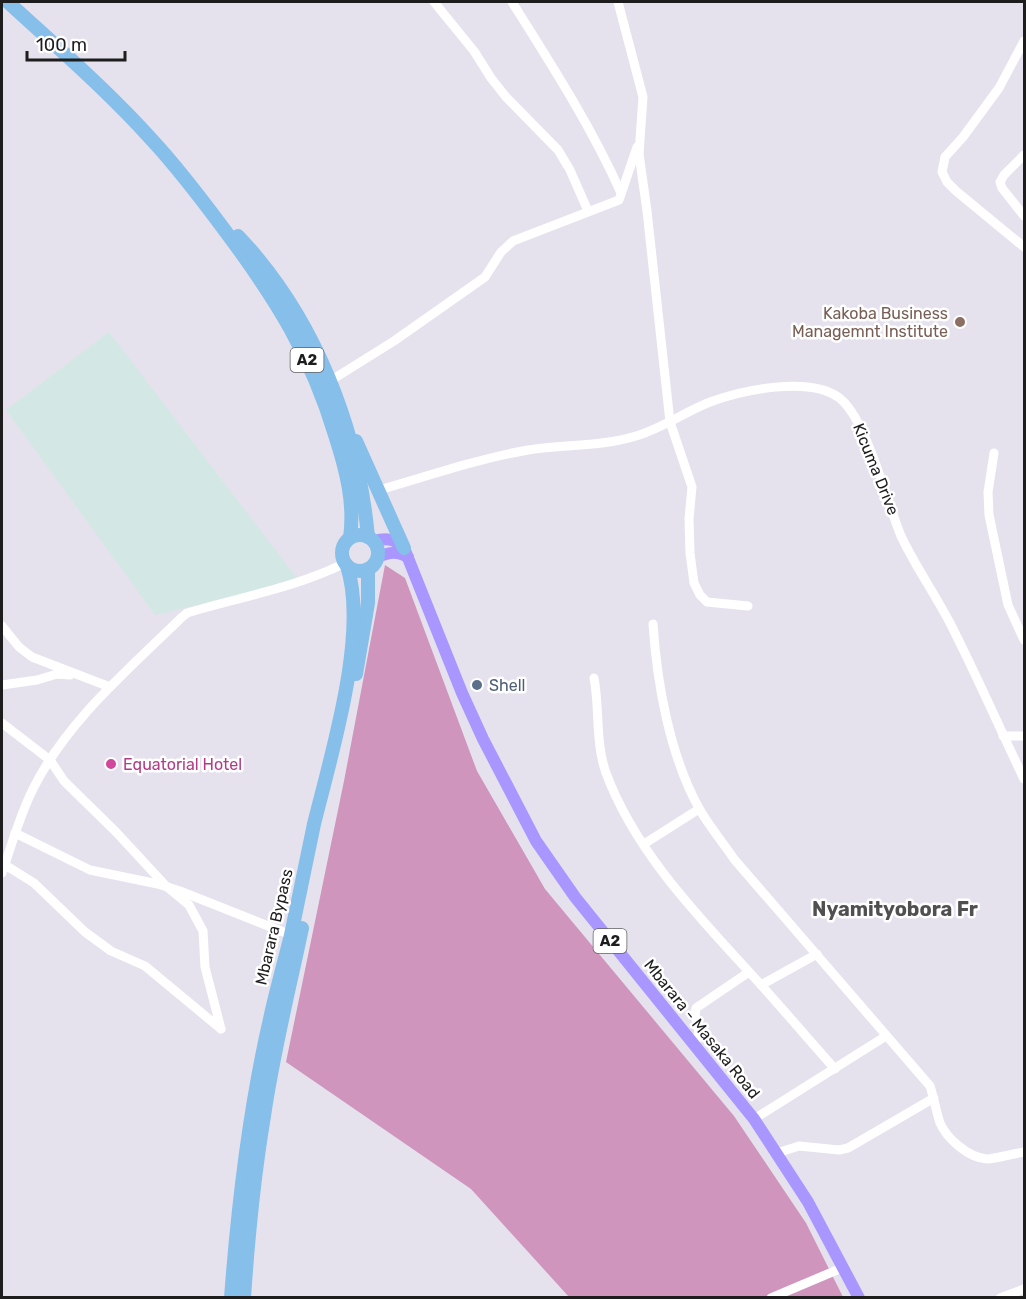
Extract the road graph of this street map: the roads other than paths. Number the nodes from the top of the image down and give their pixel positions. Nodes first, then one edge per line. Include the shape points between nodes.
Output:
1 (8, 2) edge
2 (434, 2) edge
3 (512, 2) edge
4 (618, 2) edge
5 (1024, 41) edge
6 (639, 142) junction
7 (1024, 155) edge
8 (621, 193) junction
9 (207, 205) junction
10 (588, 211) junction
11 (1024, 216) edge
12 (1024, 247) edge
13 (330, 381) junction
14 (670, 422) junction
15 (994, 453) dead end
16 (364, 470) junction
17 (379, 490) junction
18 (350, 538) junction
19 (371, 539) junction
20 (406, 552) junction
21 (378, 557) junction
22 (346, 564) junction
23 (368, 570) junction
24 (748, 606) dead end
25 (653, 624) dead end
26 (2, 626) edge
27 (1024, 640) edge
28 (81, 676) junction
29 (594, 678) dead end
30 (2, 685) edge
31 (110, 687) junction
32 (2, 723) edge
33 (1003, 736) junction
34 (1024, 736) edge
35 (50, 760) junction
36 (1024, 779) edge
37 (699, 809) junction
38 (15, 833) junction
39 (644, 844) junction
40 (2, 867) edge
41 (166, 886) junction
42 (291, 935) junction
43 (817, 954) junction
44 (749, 972) junction
45 (761, 985) junction
46 (886, 1036) junction
47 (694, 1045) junction
48 (835, 1069) junction
49 (934, 1098) junction
50 (754, 1119) junction
51 (1024, 1152) edge
52 (777, 1153) junction
53 (844, 1267) junction
54 (1024, 1289) edge
55 (231, 1298) edge
56 (244, 1298) edge
57 (771, 1298) edge
58 (859, 1298) edge
59 (1000, 1298) edge

1 - 9 highway, A2 via 152,140
2 - 10 street via 506,97 558,150
3 - 8 street via 572,96
4 - 6 street via 643,97
5 - 12 street via 999,87 945,157 942,172 956,191
6 - 8 street
6 - 14 street
7 - 11 street via 1000,182
8 - 10 street via 613,204
9 - 13 highway, A2 via 253,252 273,279 293,308
9 - 18 highway, A2 via 259,277 308,361 328,411 350,494
10 - 13 street via 513,241 485,277
13 - 16 highway, A2
14 - 17 street, Kicuma Drive via 636,436 526,451
14 - 24 street via 692,488 690,553 694,583 707,602
14 - 33 street, Kicuma Drive via 710,402 784,386 816,387 838,397 853,413 902,536 956,634
15 - 27 street via 988,492 990,515 1008,605
16 - 17 highway, A2
16 - 19 highway, A2
17 - 20 highway, A2
18 - 19 highway via 359,535
18 - 22 highway, A2 via 342,548
19 - 20 main road via 394,539
19 - 21 highway, A2 via 378,548
20 - 21 main road
20 - 47 main road, Mbarara - Masaka Road / A2 via 462,693 536,841 575,897
21 - 23 highway
22 - 23 highway via 357,571
22 - 31 street via 258,595 187,613
22 - 42 highway, Mbarara Bypass via 353,612 350,659
23 - 56 highway, Mbarara Bypass via 368,603 360,656 264,1115
25 - 37 street via 655,657 671,734
26 - 28 street via 32,657
28 - 30 street via 57,674
28 - 31 street
29 - 39 street via 599,744 606,773
31 - 35 street
32 - 35 street
33 - 34 street
33 - 36 street, Kicuma Drive
35 - 38 street
35 - 41 street via 64,782
37 - 39 street
37 - 43 street via 734,859
38 - 40 street
38 - 41 street via 90,870
39 - 44 street via 709,929
40 - 41 street via 34,883 85,932 111,951 145,966 221,1029 205,967 202,931 189,905
41 - 42 street
42 - 55 highway, Mbarara Bypass via 269,1021 251,1121
43 - 45 street
43 - 46 street
44 - 45 street
44 - 47 street via 696,1008 700,1030
45 - 48 street
46 - 48 street
46 - 49 street via 930,1086
47 - 50 main road, Mbarara - Masaka Road / A2
48 - 50 street
49 - 51 street via 946,1134 966,1150 988,1159
49 - 52 street via 848,1148 800,1146
50 - 52 main road, Mbarara - Masaka Road / A2
52 - 53 main road, Mbarara - Masaka Road / A2
53 - 57 street
53 - 58 main road, Mbarara - Masaka Road / A2
54 - 59 street

